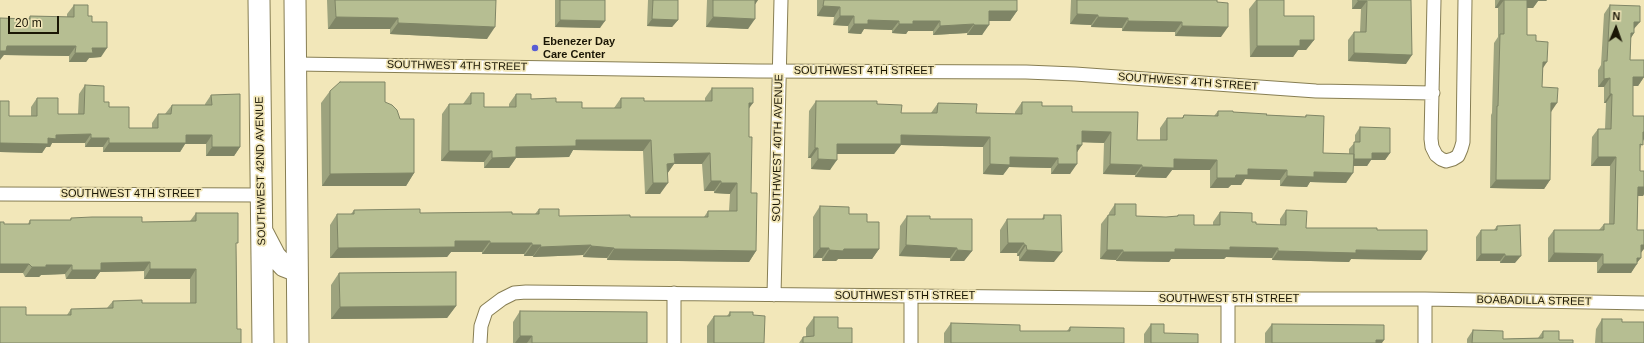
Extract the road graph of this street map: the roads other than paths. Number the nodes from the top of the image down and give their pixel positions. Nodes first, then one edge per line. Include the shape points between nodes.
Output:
1 (259, 0) edge
2 (295, 0) edge
3 (781, 0) edge
4 (1434, 0) edge
5 (1465, 0) edge
6 (296, 64) junction
7 (780, 71) junction
8 (1433, 93) junction
9 (0, 194) edge
10 (262, 195) junction
11 (262, 229) junction
12 (297, 271) junction
13 (674, 293) junction
14 (774, 295) junction
15 (911, 296) junction
16 (1228, 299) junction
17 (1320, 299) joint
18 (1425, 299) junction
19 (1644, 303) edge
20 (263, 343) edge
21 (298, 343) edge
22 (480, 343) edge
23 (674, 343) edge
24 (911, 343) edge
25 (1228, 343) edge
26 (1425, 343) edge

1 - 10 main road, SOUTHWEST 42ND AVENUE
2 - 6 main road
3 - 7 street, SOUTHWEST 40TH AVENUE
4 - 8 street
5 - 8 street via 1463,142 1458,156 1453,160 1441,159 1432,147
6 - 7 street, SOUTHWEST 4TH STREET
6 - 12 main road
7 - 8 street, SOUTHWEST 4TH STREET via 1026,72 1316,91
7 - 14 street, SOUTHWEST 40TH AVENUE
9 - 10 street, SOUTHWEST 4TH STREET
10 - 11 main road, SOUTHWEST 42ND AVENUE
11 - 12 main road via 275,256 284,266
11 - 20 main road, SOUTHWEST 42ND AVENUE
12 - 21 main road
13 - 14 street, SOUTHWEST 5TH STREET
13 - 22 street, SOUTHWEST 5TH STREET via 514,293 486,311
13 - 23 street
14 - 15 street, SOUTHWEST 5TH STREET
15 - 16 street, SOUTHWEST 5TH STREET
15 - 24 street
16 - 17 street, SOUTHWEST 5TH STREET
16 - 25 street
17 - 18 street, BOABADILLA STREET
18 - 19 street, BOABADILLA STREET
18 - 26 street

